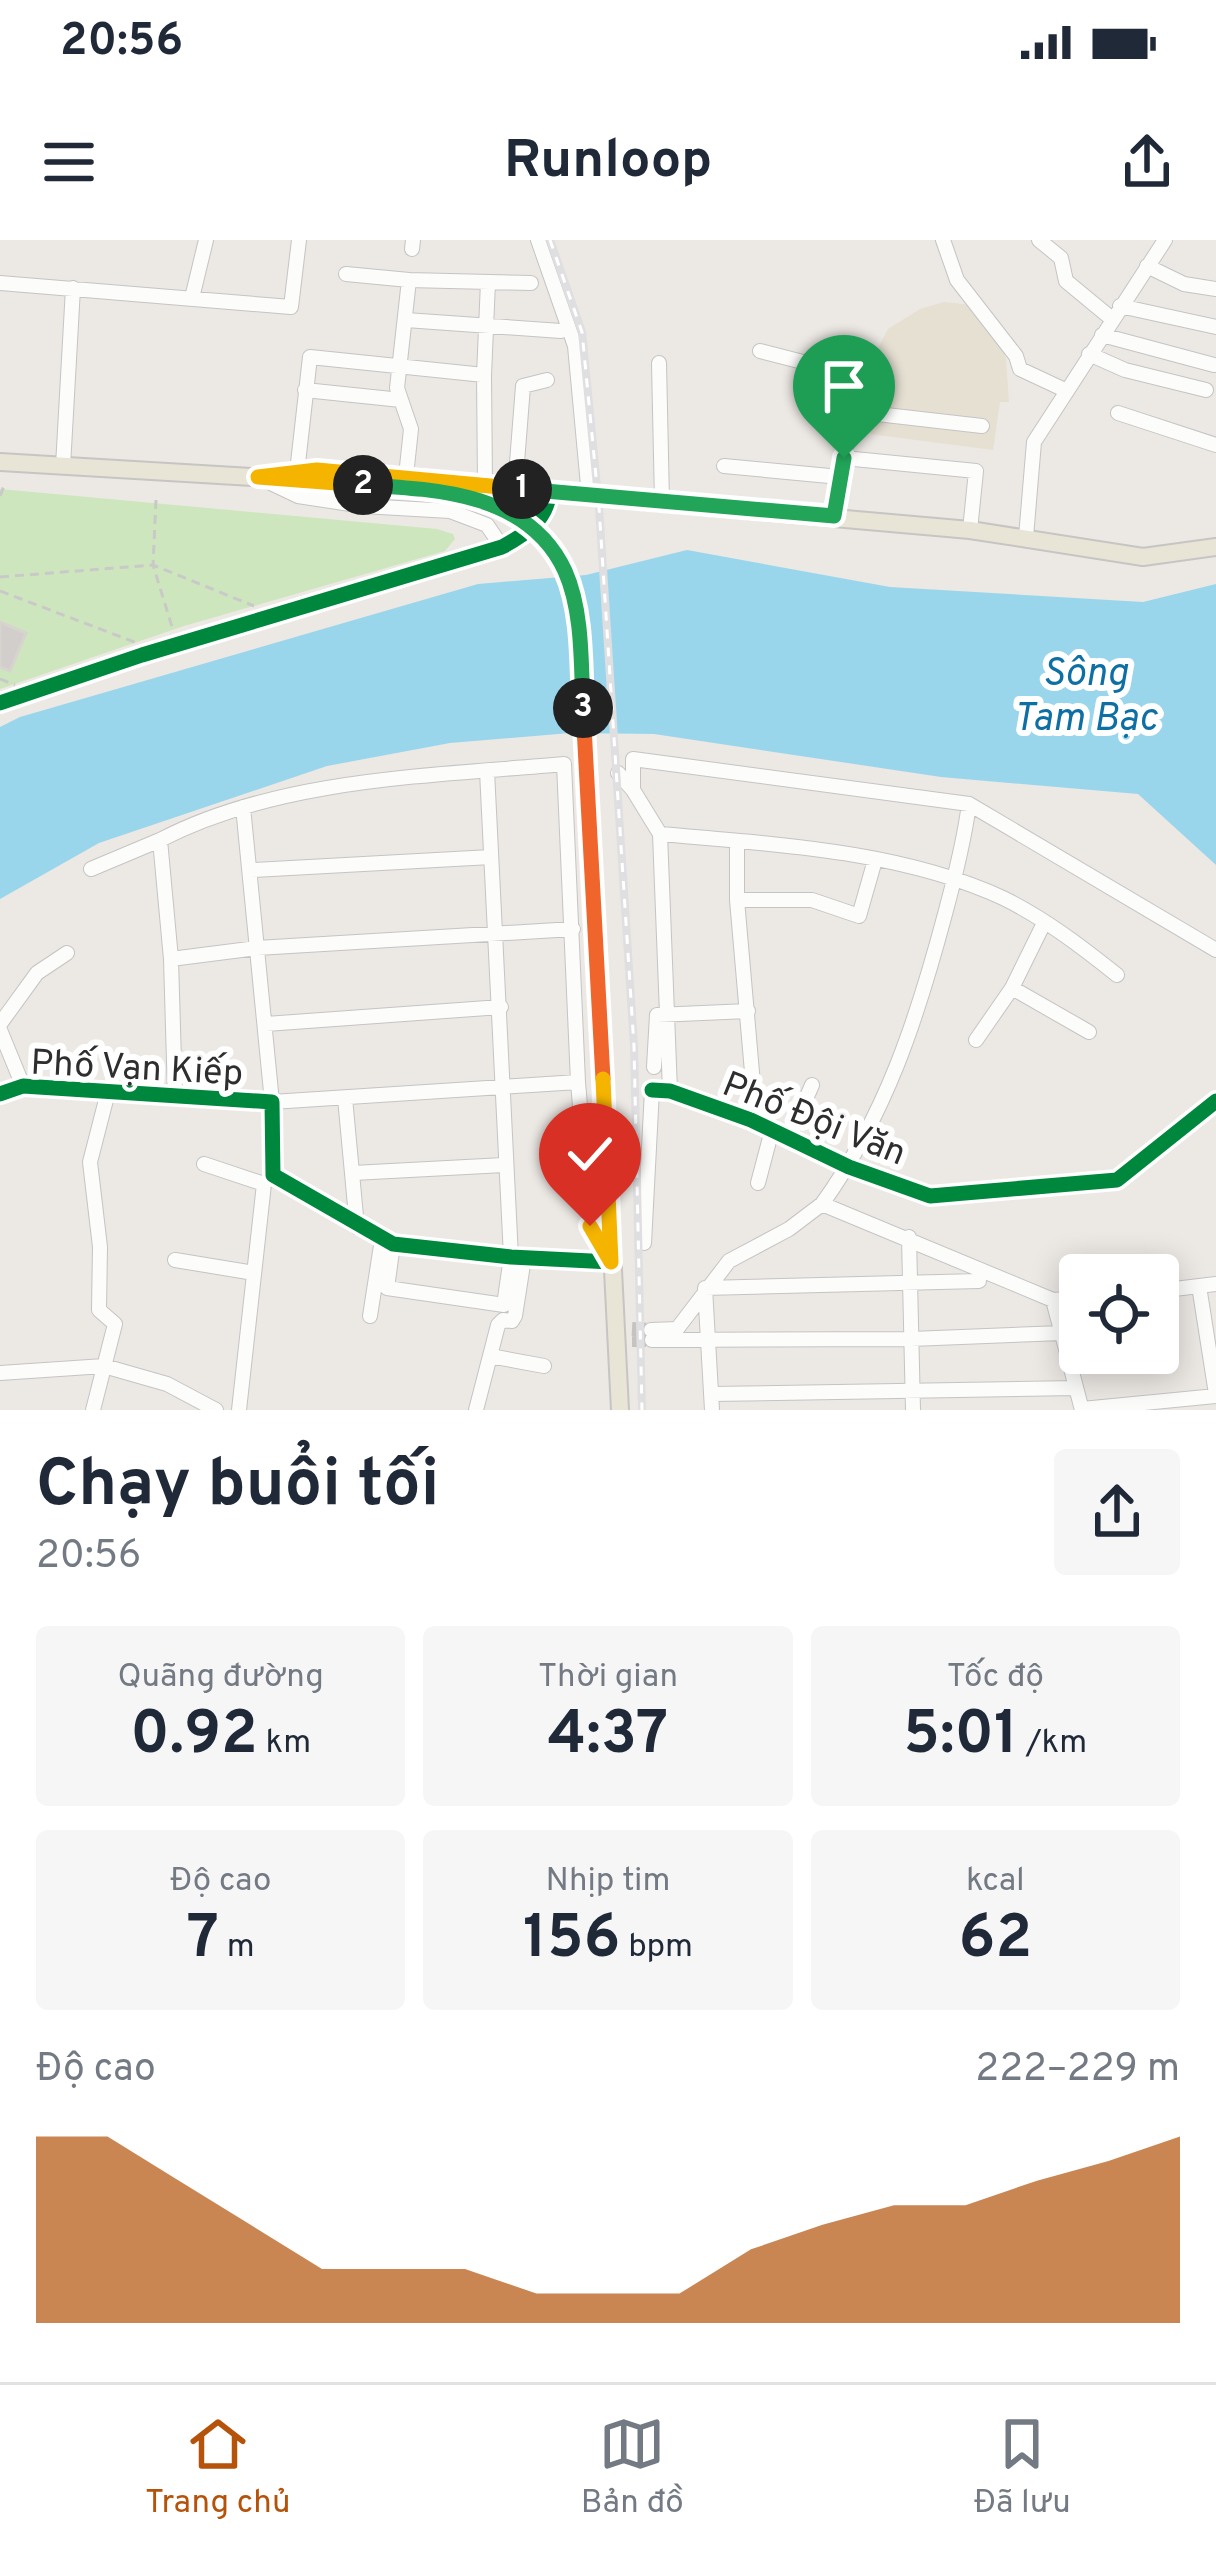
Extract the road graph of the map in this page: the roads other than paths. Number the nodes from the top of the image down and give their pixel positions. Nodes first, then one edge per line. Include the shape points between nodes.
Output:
1 (206, 240) edge
2 (280, 240) edge
3 (538, 240) edge
4 (943, 240) edge
5 (1039, 240) edge
6 (1165, 240) edge
7 (298, 244) edge
8 (1147, 266) junction
9 (346, 274) dead end
10 (409, 280) junction
11 (488, 282) junction
12 (531, 283) dead end
13 (0, 284) edge
14 (73, 288) junction
15 (1216, 289) edge
16 (192, 298) junction
17 (1116, 313) junction
18 (406, 320) junction
19 (1216, 327) edge
20 (486, 328) junction
21 (561, 332) dead end
22 (1102, 335) junction
23 (760, 351) dead end
24 (1089, 354) junction
25 (658, 363) dead end
26 (1214, 365) edge
27 (400, 368) junction
28 (484, 375) junction
29 (547, 380) dead end
30 (305, 390) junction
31 (1205, 390) dead end
32 (1066, 391) junction
33 (400, 400) junction
34 (851, 411) junction
35 (1118, 413) dead end
36 (982, 426) dead end
37 (1216, 445) edge
38 (844, 458) junction
39 (0, 462) edge
40 (63, 466) junction
41 (724, 466) dead end
42 (297, 472) junction
43 (406, 476) junction
44 (258, 477) junction
45 (840, 477) junction
46 (485, 484) junction
47 (515, 488) junction
48 (550, 492) junction
49 (589, 496) junction
50 (662, 502) junction
51 (834, 516) junction
52 (970, 530) junction
53 (1026, 537) junction
54 (502, 547) junction
55 (1216, 547) edge
56 (0, 703) edge
57 (487, 771) junction
58 (618, 773) dead end
59 (633, 790) junction
60 (969, 804) junction
61 (243, 807) junction
62 (660, 834) junction
63 (160, 840) junction
64 (737, 843) junction
65 (491, 856) junction
66 (875, 860) junction
67 (91, 868) dead end
68 (252, 870) junction
69 (954, 881) junction
70 (736, 900) junction
71 (1044, 923) junction
72 (573, 929) junction
73 (497, 932) junction
74 (257, 948) junction
75 (1216, 950) edge
76 (67, 953) dead end
77 (171, 959) junction
78 (1117, 975) dead end
79 (1012, 988) junction
80 (501, 1006) junction
81 (748, 1011) junction
82 (667, 1015) junction
83 (266, 1024) junction
84 (0, 1027) edge
85 (1090, 1032) dead end
86 (976, 1040) dead end
87 (654, 1067) dead end
88 (578, 1082) junction
89 (812, 1084) dead end
90 (503, 1085) junction
91 (23, 1086) junction
92 (670, 1091) junction
93 (108, 1092) junction
94 (0, 1094) edge
95 (176, 1096) junction
96 (345, 1097) junction
97 (1216, 1101) edge
98 (272, 1102) junction
99 (751, 1120) junction
100 (772, 1130) junction
101 (790, 1138) junction
102 (204, 1164) dead end
103 (503, 1165) junction
104 (849, 1167) junction
105 (353, 1173) junction
106 (268, 1179) junction
107 (758, 1184) dead end
108 (822, 1204) junction
109 (357, 1227) junction
110 (909, 1238) junction
111 (387, 1242) junction
112 (644, 1243) dead end
113 (517, 1258) junction
114 (175, 1260) dead end
115 (611, 1262) junction
116 (254, 1273) junction
117 (979, 1281) dead end
118 (909, 1282) junction
119 (1216, 1284) edge
120 (1198, 1286) junction
121 (705, 1288) junction
122 (1179, 1288) edge
123 (1053, 1300) junction
124 (1059, 1300) edge
125 (370, 1316) dead end
126 (1059, 1322) edge
127 (1059, 1333) edge
128 (911, 1340) junction
129 (708, 1341) junction
130 (490, 1356) junction
131 (104, 1366) junction
132 (544, 1366) dead end
133 (0, 1373) edge
134 (1072, 1374) edge
135 (1076, 1388) junction
136 (1216, 1392) edge
137 (711, 1402) edge
138 (912, 1402) edge
139 (245, 1408) edge
140 (93, 1410) edge
141 (216, 1410) edge
142 (476, 1410) edge
143 (620, 1410) edge
144 (1082, 1410) edge

1 - 16 street
2 - 7 street
3 - 49 street via 574,346
4 - 32 street via 957,280 1020,369
5 - 17 street via 1061,257 1066,281
6 - 8 street
7 - 16 street via 291,307
8 - 15 street
8 - 17 street
9 - 10 street
10 - 11 street
10 - 18 street
11 - 12 street
11 - 20 street
13 - 14 street
14 - 16 street
14 - 40 street
17 - 19 street
17 - 22 street
18 - 20 street
18 - 27 street
20 - 21 street
20 - 28 street
22 - 24 street
22 - 26 street
23 - 34 street via 858,369
24 - 31 street
24 - 32 street
25 - 50 street
27 - 28 street
27 - 30 street via 313,356
27 - 33 street
28 - 46 street
29 - 47 street via 523,386
30 - 33 street
30 - 42 street
32 - 53 street via 1034,442
33 - 43 street via 410,429
34 - 36 street
34 - 38 street
35 - 37 street
38 - 45 street
38 - 52 street via 976,471
39 - 40 main road
40 - 44 main road
41 - 45 street
42 - 43 main road
42 - 44 main road
43 - 46 main road
44 - 54 street via 298,496 450,511 487,526
44 - 115 main road, bridge via 480,498 527,524 565,569 581,659
45 - 51 street
46 - 47 main road
47 - 48 main road
48 - 49 main road
48 - 54 street via 548,512
49 - 50 main road
50 - 51 main road
51 - 52 main road
52 - 53 main road
53 - 55 main road via 1143,557
54 - 56 street
57 - 61 street via 340,785
57 - 65 street
57 - 72 street via 564,764
58 - 59 street
59 - 60 street via 633,759
59 - 62 street
60 - 69 street
60 - 75 street
61 - 63 street
61 - 68 street
62 - 64 street
62 - 82 street
63 - 67 street
63 - 77 street
64 - 66 street
64 - 70 street
65 - 68 street
65 - 73 street
66 - 69 street
66 - 70 street via 859,916 812,901
68 - 74 street
69 - 71 street
69 - 104 street via 915,1025
70 - 81 street
71 - 78 street
71 - 79 street
72 - 73 street
72 - 88 street
73 - 74 street
73 - 80 street
74 - 77 street
74 - 83 street
76 - 84 street via 37,974
77 - 95 street
79 - 85 street
79 - 86 street
80 - 83 street
80 - 90 street
81 - 82 street
81 - 99 street
82 - 87 street via 657,1015
82 - 92 street
83 - 98 street
84 - 91 street
88 - 90 street, Phố Vạn Kiếp
88 - 115 street via 590,1226
89 - 101 street
90 - 96 street, Phố Vạn Kiếp
90 - 103 street
91 - 93 street, Phố Vạn Kiếp
91 - 94 street, Phố Vạn Kiếp
92 - 99 street, Phố Đội Văn
92 - 112 street, Phố Đội Văn via 652,1090
93 - 95 street, Phố Vạn Kiếp
93 - 131 street via 90,1162 100,1310 115,1324
95 - 98 street, Phố Vạn Kiếp
96 - 98 street, Phố Vạn Kiếp
96 - 105 street
97 - 104 street, Phố Đội Văn via 1118,1180 930,1196
98 - 106 street
99 - 100 street, Phố Đội Văn
100 - 101 street, Phố Đội Văn
100 - 107 street
101 - 104 street, Phố Đội Văn
102 - 106 street
103 - 105 street
103 - 113 street
104 - 108 street
105 - 109 street
106 - 109 street
106 - 116 street
108 - 110 street
108 - 121 street via 729,1261
109 - 111 street
110 - 118 street
110 - 123 street
111 - 113 street
111 - 113 street via 387,1288 503,1305
111 - 125 street
113 - 115 street
113 - 130 street via 515,1316 498,1325
114 - 116 street
115 - 143 main road via 625,1334
116 - 139 street
117 - 118 street
118 - 121 street
118 - 128 street
119 - 120 street
120 - 122 street
120 - 136 street
121 - 129 street
121 - 129 street via 677,1329 652,1335
123 - 124 street
123 - 126 street
127 - 128 street
128 - 129 street
128 - 138 street
129 - 137 street
130 - 132 street
130 - 142 street
131 - 133 street
131 - 140 street
131 - 141 street via 167,1384
134 - 135 street
135 - 138 street
135 - 144 street
136 - 144 street
137 - 138 street

